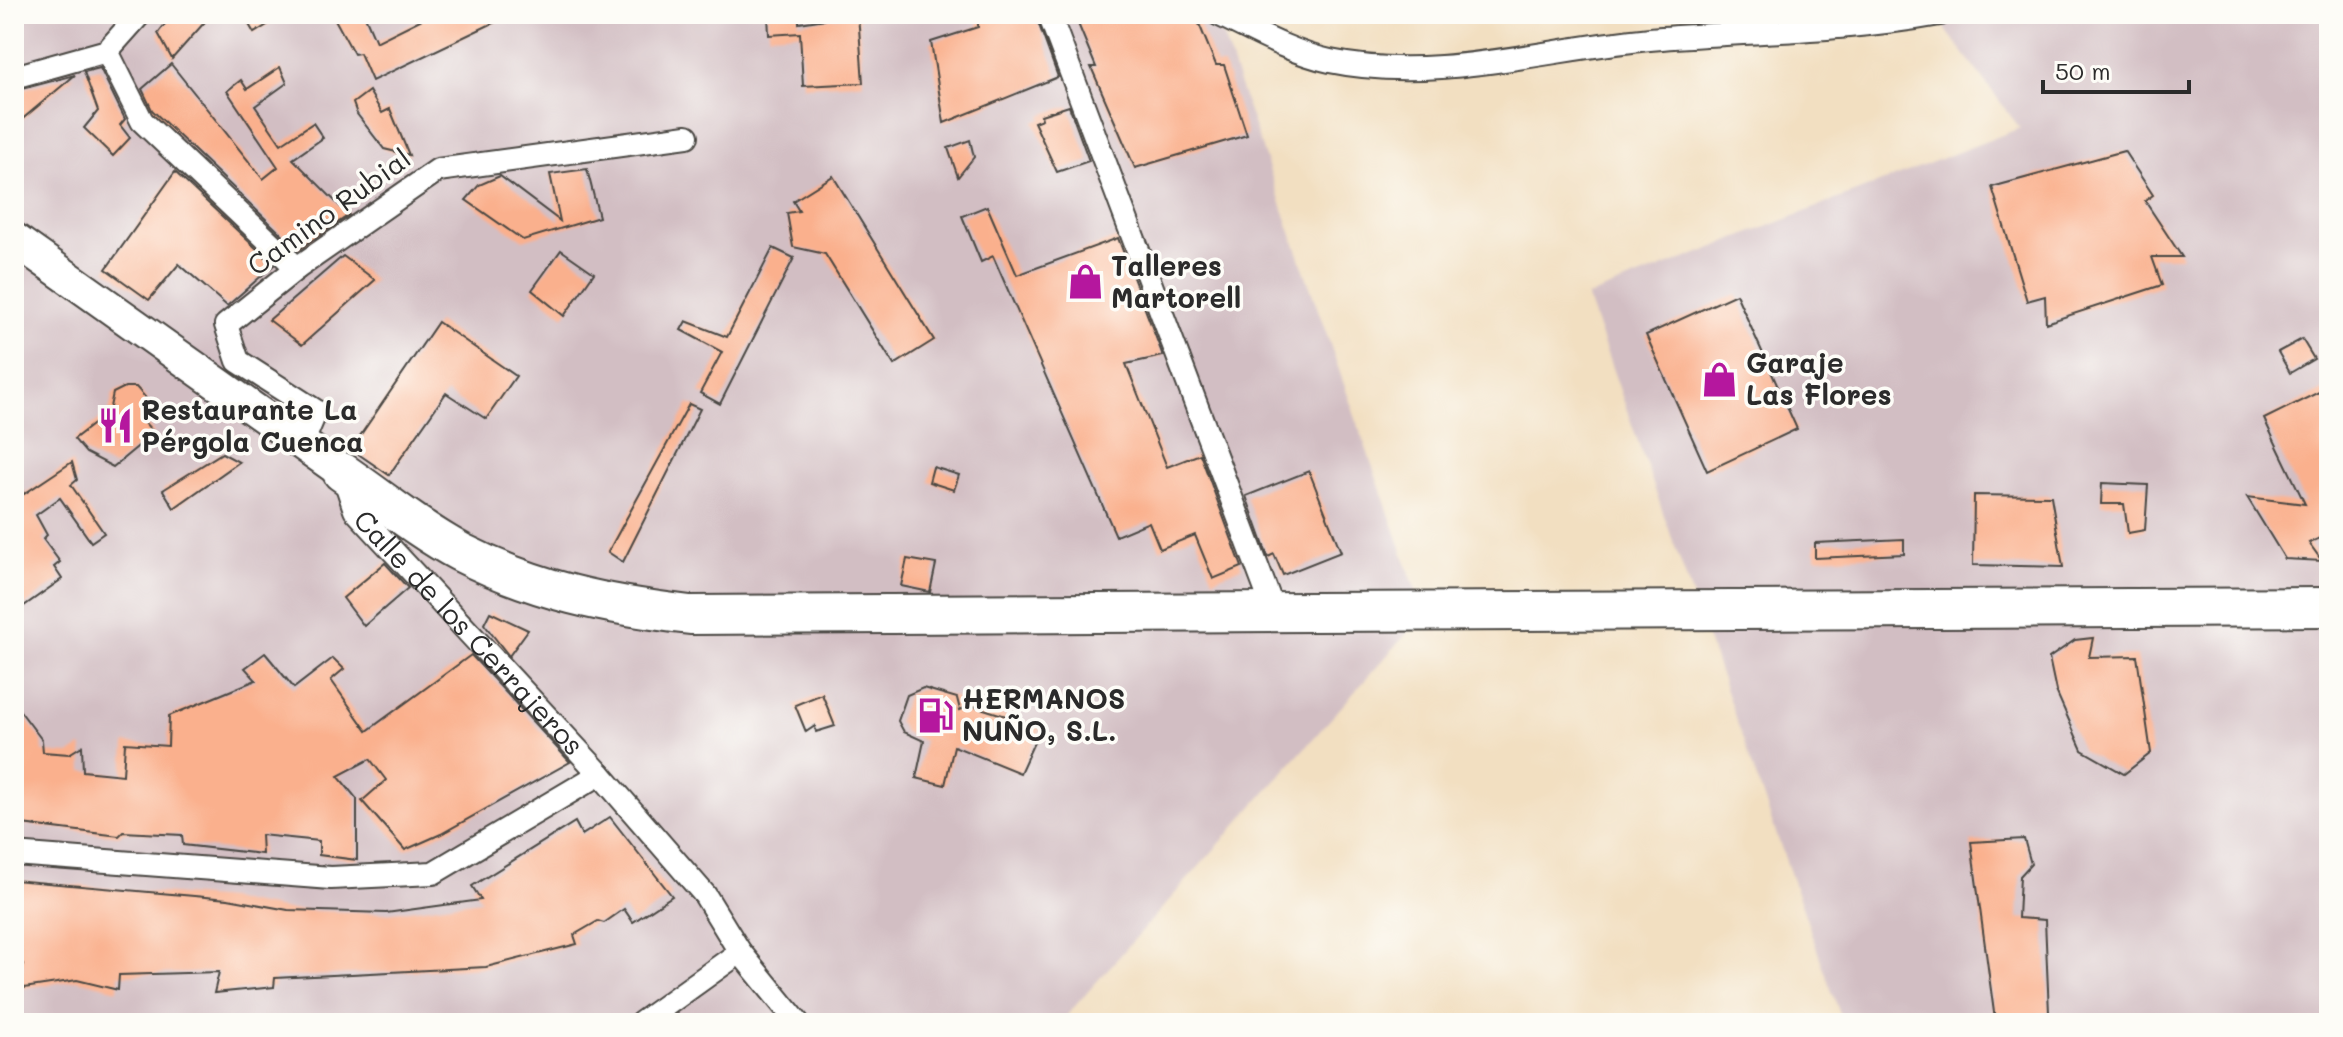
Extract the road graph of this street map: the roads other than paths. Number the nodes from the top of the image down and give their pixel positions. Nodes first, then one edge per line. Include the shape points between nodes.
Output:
1 (140, 14) edge
2 (1049, 14) edge
3 (1218, 14) edge
4 (1940, 14) edge
5 (107, 51) junction
6 (14, 77) edge
7 (687, 136) dead end
8 (14, 239) edge
9 (297, 268) junction
10 (302, 444) junction
11 (342, 472) junction
12 (2329, 607) edge
13 (1275, 614) junction
14 (600, 774) junction
15 (14, 854) edge
16 (740, 952) junction
17 (641, 1023) edge
18 (798, 1023) edge

1 - 5 street
2 - 13 street
3 - 4 street via 1329,61 1402,67 1660,38 1834,30
5 - 6 street
5 - 9 street via 142,121
7 - 9 street, Camino Rubial via 438,170
8 - 10 main road
9 - 10 street, Camino Rubial via 226,325 238,361 316,411
10 - 11 main road
11 - 13 highway via 458,551 537,586 605,604 690,615
11 - 14 street, Calle de los Cerrajeros via 355,510
12 - 13 highway
14 - 15 street via 433,873 331,878
14 - 16 street, Calle de los Cerrajeros via 705,895
16 - 17 street
16 - 18 street, Calle de los Cerrajeros

